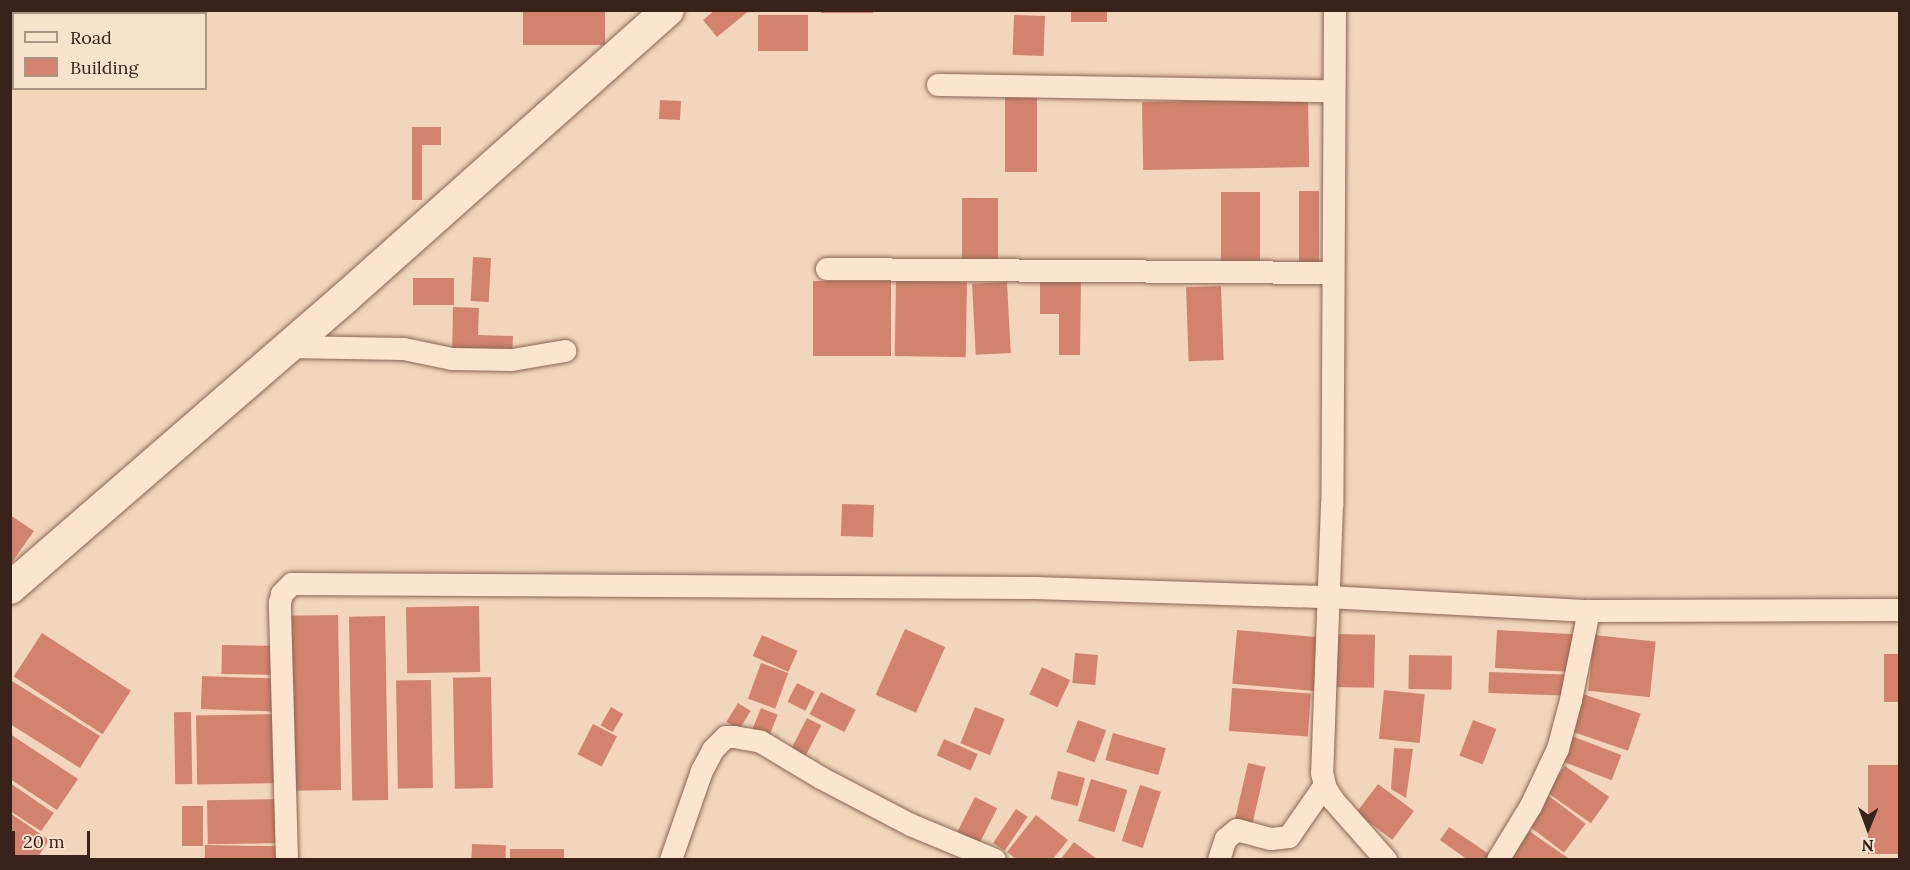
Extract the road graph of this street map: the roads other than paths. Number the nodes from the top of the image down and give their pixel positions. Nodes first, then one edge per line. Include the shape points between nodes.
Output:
1 (668, 10) edge
2 (1335, 10) edge
3 (938, 85) dead end
4 (1334, 91) junction
5 (827, 269) dead end
6 (1332, 273) junction
7 (288, 347) junction
8 (565, 351) dead end
9 (10, 588) edge
10 (1328, 597) junction
11 (1899, 610) edge
12 (1589, 611) junction
13 (1325, 785) junction
14 (287, 860) edge
15 (671, 860) edge
16 (995, 860) edge
17 (1219, 860) edge
18 (1386, 860) edge
19 (1498, 860) edge

1 - 7 street
2 - 4 street
3 - 4 street
4 - 6 street
5 - 6 street
6 - 10 street
7 - 8 street via 404,349 452,359 512,360
7 - 9 street
10 - 12 street
10 - 13 street via 1321,755
10 - 14 street via 1035,588 292,584 282,594 280,603
11 - 12 street
12 - 19 street via 1558,749 1531,806
13 - 17 street via 1289,837 1271,838 1237,830 1226,839
13 - 18 street via 1334,801
15 - 16 street via 702,771 713,750 726,737 734,737 761,742 911,825

